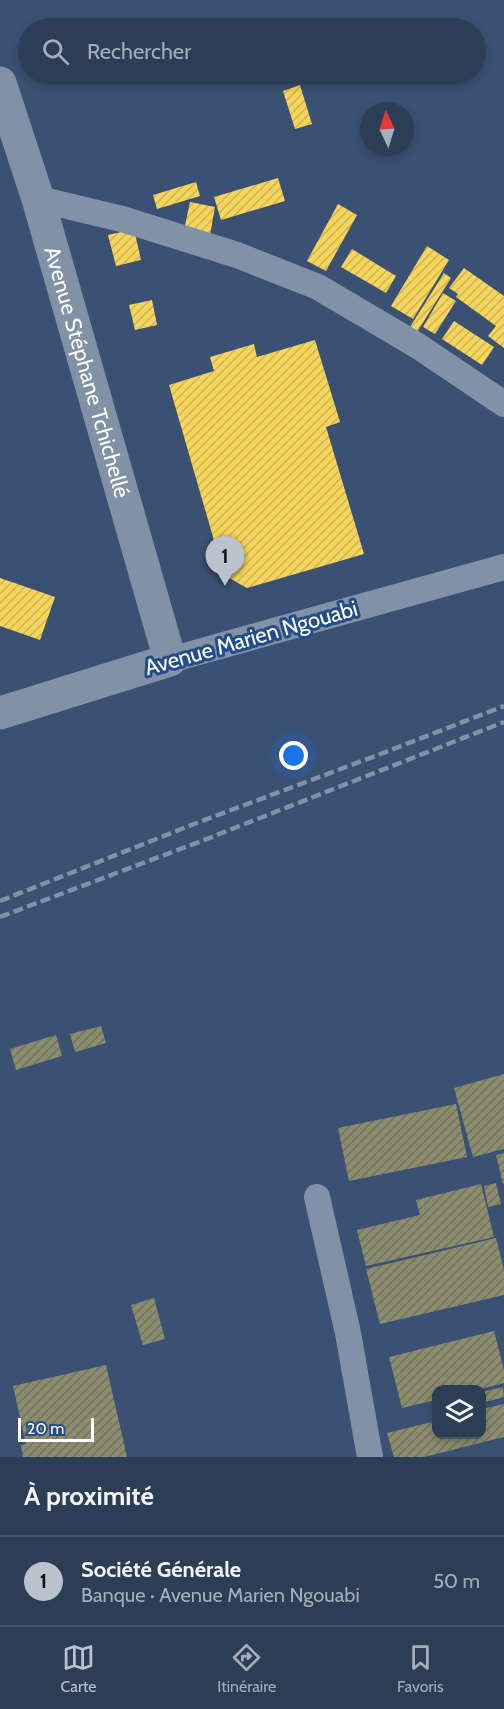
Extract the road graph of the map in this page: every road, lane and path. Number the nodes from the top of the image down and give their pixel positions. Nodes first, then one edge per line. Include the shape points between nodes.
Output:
1 (0, 83) edge
2 (7, 130) edge
3 (38, 200) junction
4 (504, 404) edge
5 (504, 567) edge
6 (170, 660) junction
7 (0, 713) edge
8 (317, 1197) dead end
9 (370, 1457) edge

1 - 2 highway, Avenue Stéphane Tchichellé
2 - 3 highway, Avenue Stéphane Tchichellé
3 - 4 street via 122,219 237,255 318,288 418,346
3 - 6 highway, Avenue Stéphane Tchichellé
5 - 6 street, Avenue Marien Ngouabi
6 - 7 highway, Avenue Marien Ngouabi
8 - 9 street via 348,1333

